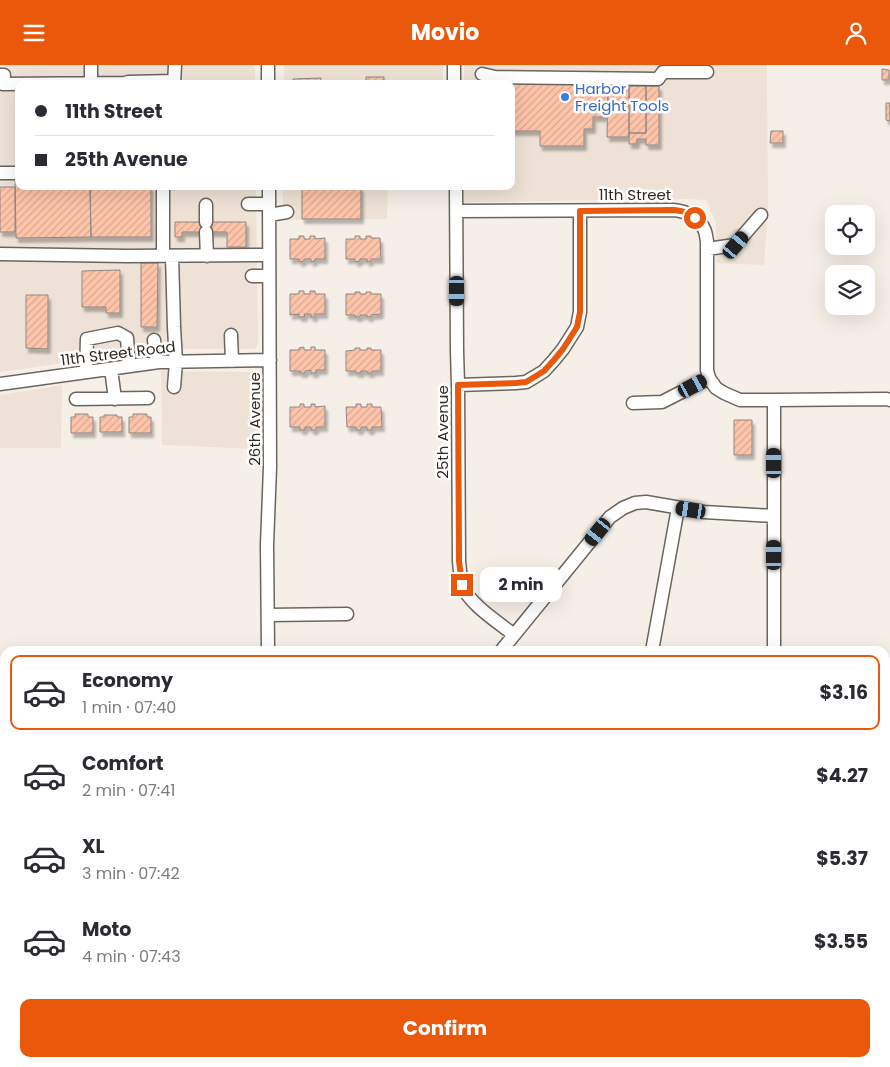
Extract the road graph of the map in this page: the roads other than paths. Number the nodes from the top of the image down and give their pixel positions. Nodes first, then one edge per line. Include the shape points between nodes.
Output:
1 (91, 65) edge
2 (175, 65) edge
3 (268, 65) edge
4 (454, 65) edge
5 (661, 68) edge
6 (707, 72) dead end
7 (482, 74) dead end
8 (0, 75) edge
9 (91, 80) edge
10 (174, 80) edge
11 (268, 80) edge
12 (454, 80) edge
13 (15, 84) edge
14 (0, 173) edge
15 (15, 173) edge
16 (163, 190) edge
17 (269, 190) edge
18 (456, 190) edge
19 (248, 204) dead end
20 (206, 205) dead end
21 (269, 209) junction
22 (456, 211) junction
23 (580, 211) junction
24 (287, 212) dead end
25 (761, 215) dead end
26 (707, 249) junction
27 (0, 254) edge
28 (269, 255) junction
29 (168, 256) junction
30 (206, 256) junction
31 (252, 276) dead end
32 (269, 276) junction
33 (231, 335) dead end
34 (154, 340) dead end
35 (270, 360) junction
36 (232, 361) junction
37 (156, 362) junction
38 (176, 362) junction
39 (70, 366) dead end
40 (128, 366) junction
41 (111, 369) junction
42 (85, 372) junction
43 (709, 378) junction
44 (0, 384) edge
45 (458, 385) junction
46 (174, 387) dead end
47 (148, 398) dead end
48 (76, 399) dead end
49 (115, 399) junction
50 (774, 400) junction
51 (890, 400) edge
52 (633, 403) dead end
53 (678, 508) junction
54 (774, 516) junction
55 (347, 614) dead end
56 (265, 623) junction
57 (514, 635) junction
58 (267, 646) edge
59 (505, 646) edge
60 (653, 646) edge
61 (774, 646) edge

1 - 9 street
2 - 10 street
3 - 11 street
4 - 12 street
5 - 6 street
5 - 7 street via 658,79 495,77
8 - 13 street via 4,75 4,84
14 - 15 street
16 - 29 street
17 - 21 street, 26th Avenue
18 - 22 street, 25th Avenue
19 - 21 street
20 - 30 street
21 - 24 street
21 - 28 street, 26th Avenue
22 - 23 street, 11th Street
22 - 45 street, 25th Avenue
23 - 26 street, 11th Street via 682,211 692,215 704,229
23 - 45 street via 580,312 577,327 563,349 544,371 526,382
25 - 26 street via 736,245
26 - 43 street, 11th Street
27 - 29 street
28 - 30 street
28 - 32 street, 26th Avenue
29 - 30 street
29 - 38 street
31 - 32 street
32 - 35 street, 26th Avenue via 263,317
33 - 36 street
34 - 37 street
35 - 36 street, 11th Street Road
35 - 56 street, 26th Avenue via 265,485
36 - 38 street, 11th Street Road
37 - 38 street, 11th Street Road
37 - 40 street, 11th Street Road
38 - 46 street
39 - 42 street
40 - 41 street, 11th Street Road
40 - 42 street via 127,338 118,333 87,339
41 - 42 street, 11th Street Road
41 - 49 street
42 - 44 street, 11th Street Road
43 - 50 street via 716,388 740,399
43 - 52 street via 662,402
45 - 57 street, 25th Avenue via 459,561 462,585 474,602
47 - 49 street
48 - 49 street
50 - 51 street
50 - 54 street
53 - 54 street
53 - 57 street via 635,503 610,517
53 - 60 street
54 - 61 street
55 - 56 street
56 - 58 street, 26th Avenue
57 - 59 street

